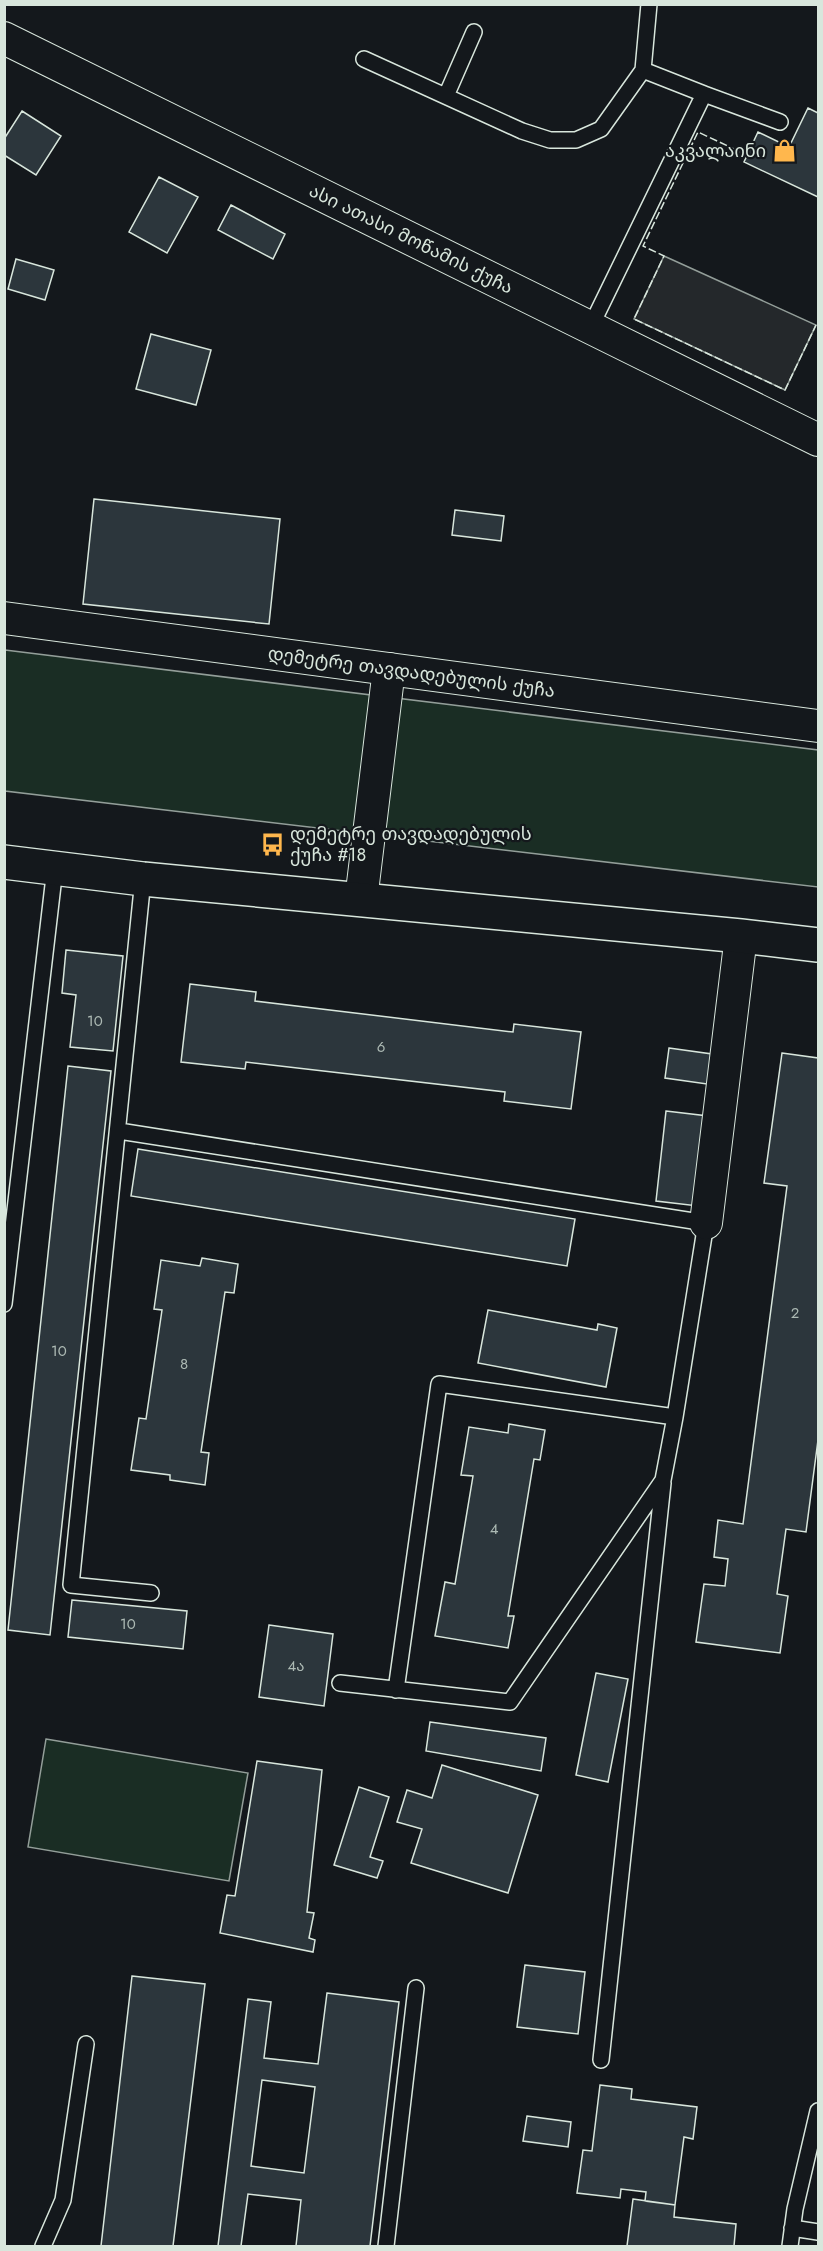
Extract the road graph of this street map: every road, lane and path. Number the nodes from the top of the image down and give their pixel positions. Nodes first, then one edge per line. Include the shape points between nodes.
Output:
1 (649, 4) edge
2 (474, 32) dead end
3 (4, 38) edge
4 (364, 59) dead end
5 (643, 70) junction
6 (704, 94) junction
7 (446, 96) junction
8 (780, 122) dead end
9 (591, 326) junction
10 (819, 440) edge
11 (4, 618) edge
12 (389, 669) junction
13 (819, 726) edge
14 (4, 862) edge
15 (55, 868) junction
16 (143, 879) junction
17 (361, 900) junction
18 (741, 936) junction
19 (819, 945) edge
20 (119, 1131) junction
21 (706, 1223) junction
22 (4, 1304) edge
23 (675, 1417) junction
24 (663, 1480) junction
25 (152, 1593) dead end
26 (340, 1683) dead end
27 (396, 1690) junction
28 (416, 1988) dead end
29 (86, 2044) dead end
30 (601, 2060) dead end
31 (819, 2111) edge
32 (813, 2157) edge
33 (792, 2228) junction
34 (819, 2232) edge
35 (43, 2247) edge
36 (386, 2247) edge
37 (790, 2247) edge

1 - 5 lane
2 - 7 lane
3 - 9 street, ასი ათასი მოწამის ქუჩა
4 - 7 lane
5 - 6 lane
5 - 7 lane via 601,129 576,140 550,140 522,131
6 - 8 lane
6 - 9 lane
9 - 10 street, ასი ათასი მოწამის ქუჩა
11 - 12 street, დემეტრე თავდადებულის ქუჩა
12 - 13 street, დემეტრე თავდადებულის ქუჩა
12 - 17 street
14 - 15 main road
15 - 16 main road
15 - 22 lane
16 - 17 main road
16 - 20 lane
17 - 18 main road
18 - 19 main road
18 - 21 street
20 - 21 lane
20 - 25 lane via 71,1585
21 - 23 lane
23 - 24 lane
23 - 27 lane via 439,1384
24 - 27 lane via 510,1702
24 - 30 lane
26 - 27 lane
28 - 36 lane
29 - 35 lane via 63,2200
31 - 32 lane
32 - 33 lane
33 - 34 lane
33 - 37 lane

